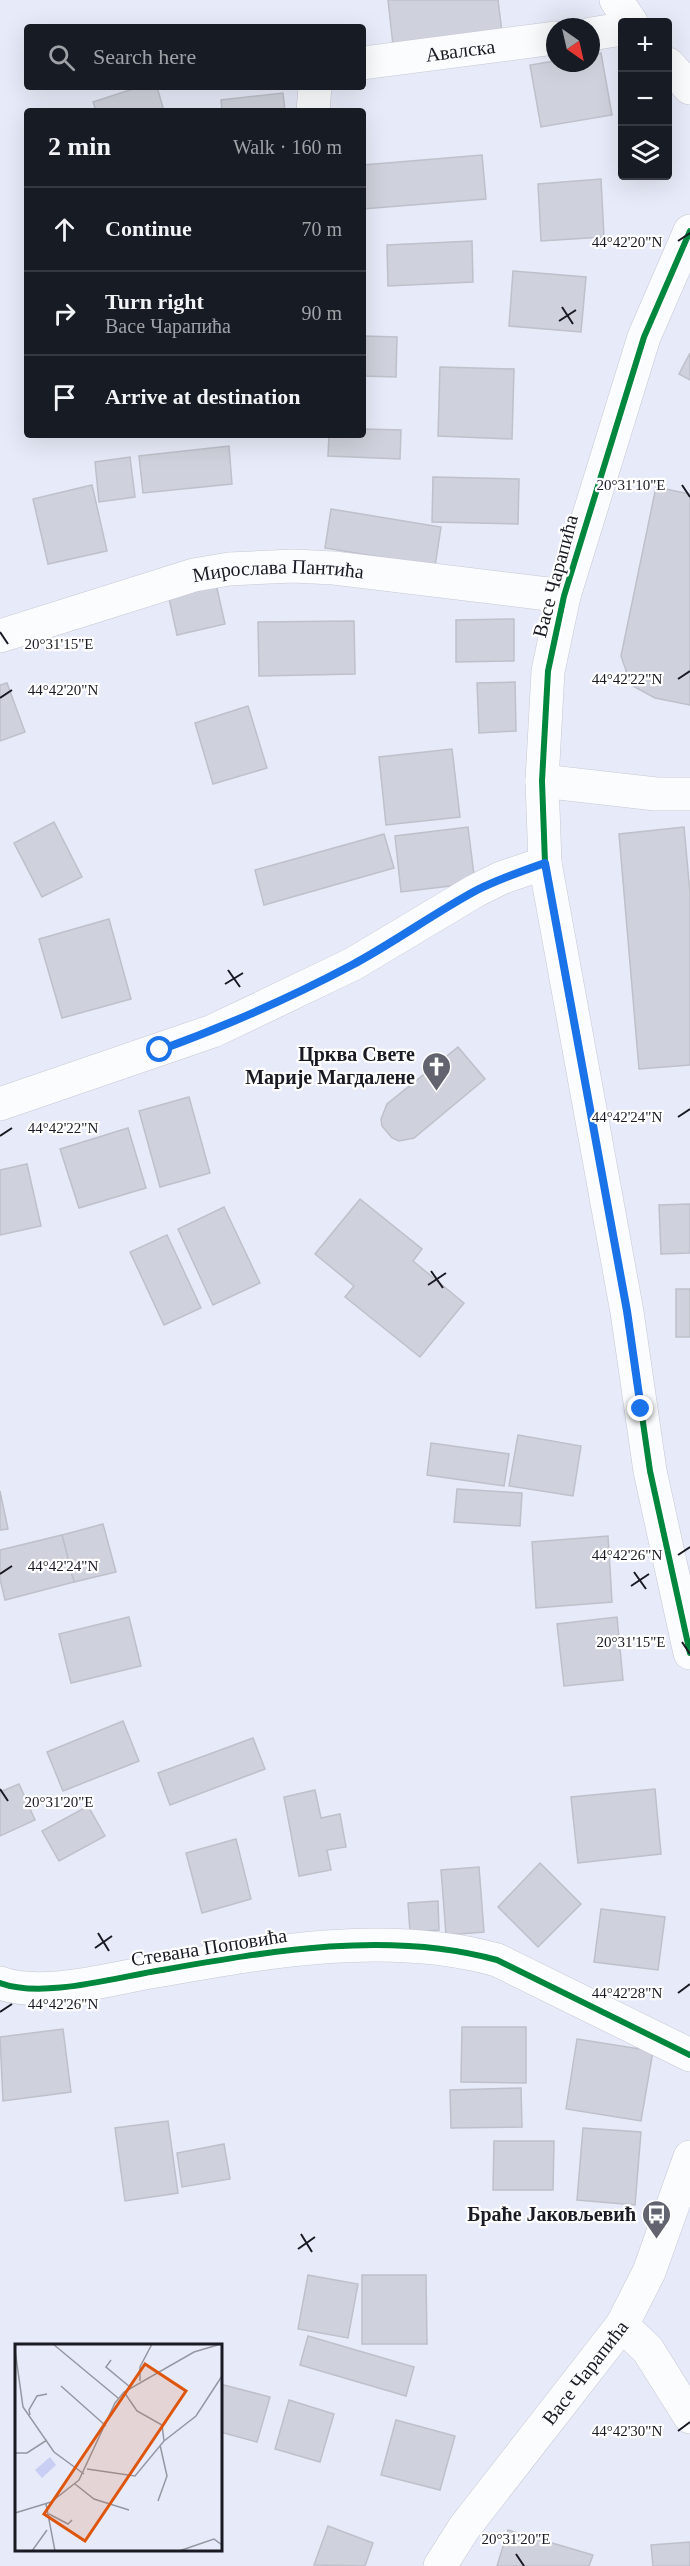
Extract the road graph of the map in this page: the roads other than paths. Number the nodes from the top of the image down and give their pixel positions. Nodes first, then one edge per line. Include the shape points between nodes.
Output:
1 (616, 0) edge
2 (628, 18) edge
3 (618, 30) edge
4 (600, 33) edge
5 (546, 39) edge
6 (366, 63) edge
7 (672, 68) edge
8 (690, 88) edge
9 (315, 90) edge
10 (313, 108) edge
11 (690, 231) edge
12 (564, 596) junction
13 (0, 636) edge
14 (542, 780) junction
15 (690, 794) edge
16 (545, 863) junction
17 (0, 1104) edge
18 (676, 1531) edge
19 (690, 1653) edge
20 (0, 1983) edge
21 (690, 2055) edge
22 (688, 2167) edge
23 (622, 2325) junction
24 (690, 2417) edge
25 (441, 2566) edge

1 - 2 street
3 - 4 street
5 - 6 street, Авалска
7 - 8 street
9 - 10 street
11 - 12 street, Васе Чарапића via 644,337
12 - 13 street, Мирослава Пантића via 334,568 239,568 195,575
12 - 14 street, Васе Чарапића via 548,671
14 - 15 street via 656,794
14 - 16 street, Васе Чарапића
16 - 17 street via 476,891 353,964 213,1031
16 - 18 street, Васе Чарапића via 627,1311 648,1461
18 - 19 street, Васе Чарапића
20 - 21 street, Стевана Поповића via 39,1988 296,1950 420,1947 496,1960
22 - 23 street, Васе Чарапића via 649,2272
23 - 24 street via 648,2350
23 - 25 street, Васе Чарапића via 464,2528

